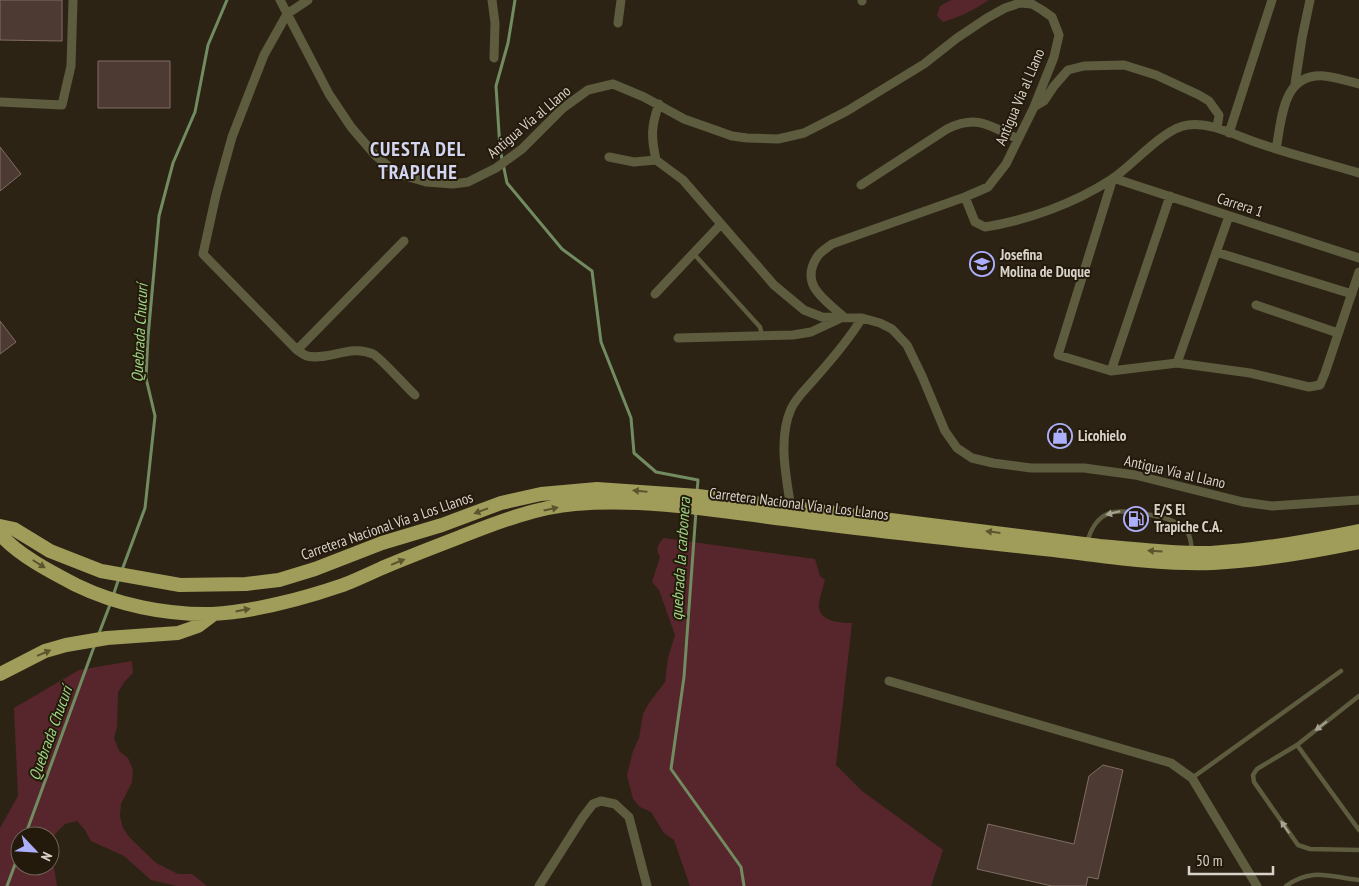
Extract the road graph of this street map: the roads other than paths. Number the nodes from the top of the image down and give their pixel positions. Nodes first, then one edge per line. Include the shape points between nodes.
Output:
1 (73, 0) edge
2 (280, 0) edge
3 (308, 0) edge
4 (492, 0) edge
5 (620, 0) edge
6 (1272, 0) edge
7 (1310, 0) edge
8 (288, 14) junction
9 (618, 22) dead end
10 (494, 58) dead end
11 (1295, 84) junction
12 (1359, 84) edge
13 (0, 102) edge
14 (659, 104) junction
15 (1034, 107) junction
16 (1217, 128) junction
17 (1229, 133) junction
18 (1018, 139) junction
19 (1276, 149) junction
20 (609, 157) dead end
21 (656, 160) junction
22 (1359, 173) edge
23 (1113, 178) junction
24 (861, 184) dead end
25 (1170, 196) junction
26 (964, 197) junction
27 (1229, 216) junction
28 (721, 224) junction
29 (404, 241) dead end
30 (1216, 252) junction
31 (693, 254) junction
32 (1359, 258) edge
33 (1359, 272) edge
34 (655, 294) dead end
35 (1352, 294) junction
36 (1256, 305) dead end
37 (844, 317) junction
38 (862, 318) junction
39 (1338, 333) junction
40 (762, 335) junction
41 (678, 338) dead end
42 (297, 350) junction
43 (1177, 363) junction
44 (1111, 371) junction
45 (415, 395) dead end
46 (1359, 500) edge
47 (791, 508) junction
48 (0, 526) edge
49 (1359, 531) edge
50 (0, 534) edge
51 (1359, 542) edge
52 (1086, 544) junction
53 (1193, 552) junction
54 (214, 614) junction
55 (1341, 671) dead end
56 (0, 674) edge
57 (889, 681) dead end
58 (1359, 696) edge
59 (1297, 745) junction
60 (1192, 778) junction
61 (1359, 830) edge
62 (1359, 850) edge
63 (1359, 880) edge
64 (539, 886) edge
65 (647, 886) edge
66 (1256, 886) edge
67 (1286, 886) edge

1 - 13 street via 70,66 62,105
2 - 8 street, Antigua Vía al Llano
3 - 8 street
4 - 10 street
5 - 9 street
6 - 17 street
7 - 11 street
8 - 14 street, Antigua Vía al Llano via 325,87 351,127 388,166 426,182 468,182 496,168 588,90 613,84
8 - 42 street via 264,55 232,137 203,254
11 - 12 street via 1324,76
11 - 19 street via 1286,98
14 - 15 street, Antigua Vía al Llano via 684,119 732,136 762,140 804,133 924,64 987,18 1006,8 1032,4 1052,17 1059,35
14 - 21 street via 652,122
15 - 16 street via 1044,101 1068,70 1084,66 1124,65 1156,74 1209,101 1220,115
15 - 18 street, Antigua Vía al Llano
16 - 17 street
16 - 23 street via 1200,124 1179,126
17 - 19 street
18 - 24 street via 980,122 963,123 947,129
18 - 26 street, Antigua Vía al Llano via 1006,164 988,186
19 - 22 street
20 - 21 street via 634,162
21 - 28 street via 683,180
23 - 25 street, Carrera 1
23 - 26 street via 1086,195 1030,217 985,227 975,222
23 - 44 street via 1058,355
25 - 27 street, Carrera 1
25 - 44 street
26 - 37 street, Antigua Vía al Llano via 832,244 817,256 811,273 814,288
27 - 30 street
27 - 32 street, Carrera 1
28 - 31 street
28 - 37 street via 774,285 804,310 822,317
29 - 42 street
30 - 35 street
30 - 43 street
31 - 34 street
31 - 40 lane via 760,327
33 - 35 street
35 - 39 street
36 - 39 street
37 - 38 street, Antigua Vía al Llano
37 - 40 street via 811,332
38 - 46 street, Antigua Vía al Llano via 892,329 907,345 945,431 957,448 972,458 1031,468 1084,468 1135,475 1272,506
38 - 47 street via 849,340 792,407 784,446
39 - 43 street via 1320,385 1309,387 1250,373
40 - 41 street
42 - 45 street via 306,356 347,350 374,355
43 - 44 street
47 -> 48 highway, Carretera Nacional Vía a Los Llanos via 622,490 541,494 501,503 279,580 206,585 180,585 101,571 50,551 14,529
52 -> 47 highway, Carretera Nacional Vía a Los Llanos
49 - 53 highway, Carretera Nacional Vía a Los Llanos via 1262,548
50 -> 54 highway, Carretera Nacional Vía a Los Llanos via 59,576 106,598 169,611
54 -> 51 highway, Carretera Nacional Vía a Los Llanos via 271,604 345,584 495,524 572,504 658,503 1153,562 1210,563 1255,559
53 -> 52 highway, Carretera Nacional Vía a Los Llanos
53 -> 52 lane via 1187,531 1176,522 1120,511 1103,516 1094,526
56 -> 54 highway via 45,651 66,645 107,638 178,633 198,626
55 - 60 lane
57 - 60 street via 1171,764
58 -> 59 lane
59 - 61 lane
62 -> 59 lane via 1310,849 1298,845 1260,793 1253,775 1257,769
60 - 66 street
63 - 67 lane via 1323,874 1297,878
64 - 65 street via 582,817 593,804 601,801 615,804 629,817

